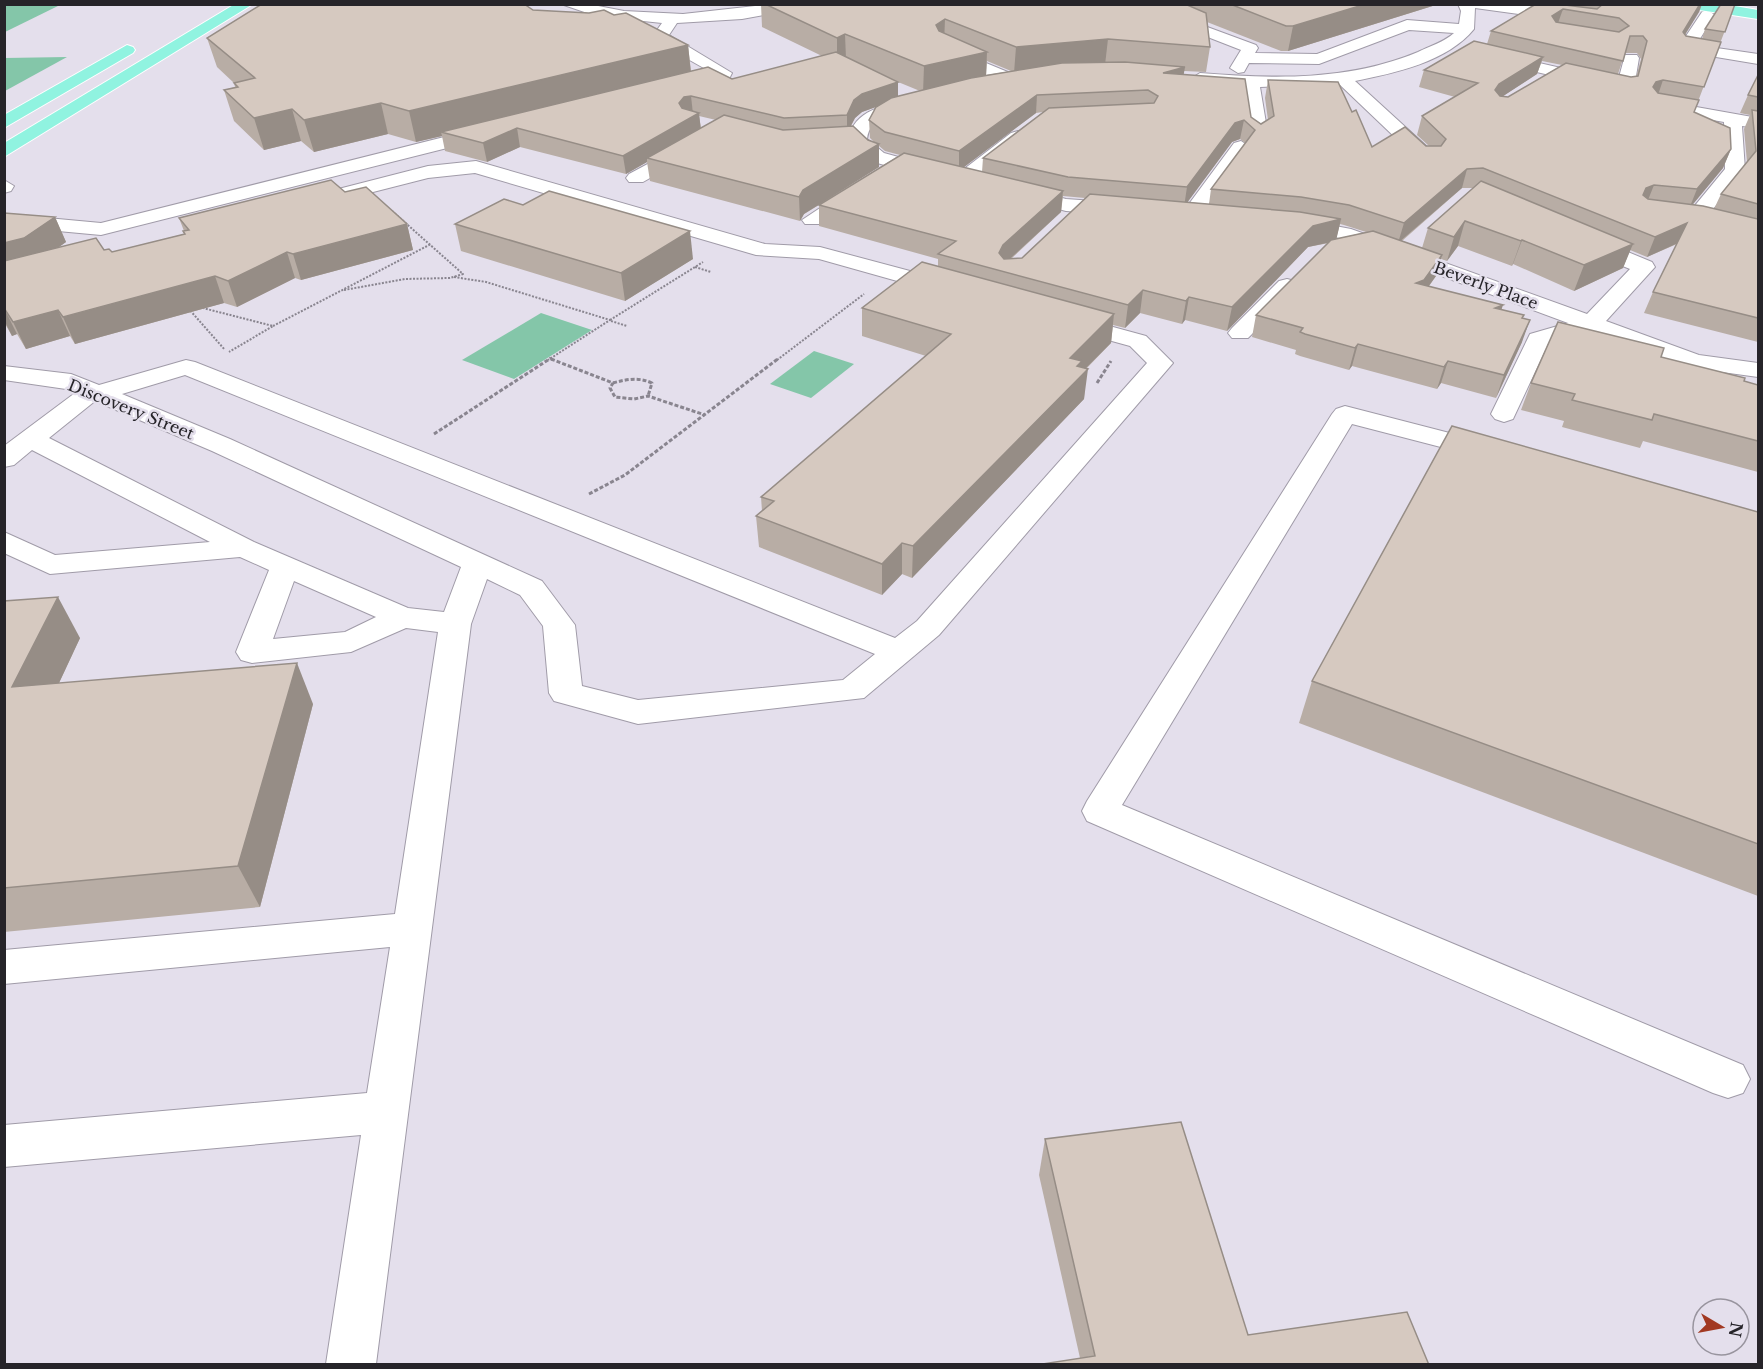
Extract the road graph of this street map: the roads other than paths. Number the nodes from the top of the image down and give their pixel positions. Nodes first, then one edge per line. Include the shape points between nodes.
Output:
1 (246, 4) edge
2 (568, 4) edge
3 (798, 4) edge
4 (1130, 4) edge
5 (1465, 4) edge
6 (1477, 4) edge
7 (1693, 4) edge
8 (1540, 12) junction
9 (1707, 15) dead end
10 (1758, 15) edge
11 (669, 17) junction
12 (1590, 19) edge
13 (1466, 29) junction
14 (1537, 29) edge
15 (146, 39) dead end
16 (1445, 45) junction
17 (945, 51) edge
18 (1244, 58) junction
19 (1631, 58) edge
20 (1758, 59) edge
21 (1557, 72) junction
22 (1028, 77) edge
23 (1186, 77) edge
24 (1009, 79) junction
25 (1342, 79) junction
26 (1230, 81) junction
27 (1251, 82) junction
28 (1538, 84) edge
29 (978, 85) edge
30 (894, 88) edge
31 (654, 90) edge
32 (1657, 105) edge
33 (1733, 118) junction
34 (4, 123) edge
35 (1758, 123) edge
36 (1034, 126) edge
37 (503, 128) edge
38 (1258, 135) edge
39 (704, 140) edge
40 (1242, 147) edge
41 (4, 151) edge
42 (1429, 159) edge
43 (898, 165) junction
44 (636, 178) dead end
45 (962, 180) junction
46 (302, 205) edge
47 (1083, 206) junction
48 (1143, 211) edge
49 (1167, 213) edge
50 (1671, 215) edge
51 (1190, 216) junction
52 (1214, 218) edge
53 (1695, 218) junction
54 (4, 220) edge
55 (812, 220) dead end
56 (1273, 223) edge
57 (1059, 229) edge
58 (1758, 234) edge
59 (1568, 235) edge
60 (1420, 239) dead end
61 (1370, 242) junction
62 (1329, 252) edge
63 (1403, 254) junction
64 (1303, 270) edge
65 (968, 294) edge
66 (1047, 316) edge
67 (1591, 324) junction
68 (1240, 333) dead end
69 (1758, 370) edge
70 (4, 373) edge
71 (95, 392) junction
72 (1504, 414) dead end
73 (31, 439) junction
74 (4, 459) edge
75 (1518, 459) edge
76 (4, 541) edge
77 (244, 548) junction
78 (477, 564) junction
79 (285, 566) junction
80 (402, 616) junction
81 (455, 624) junction
82 (899, 652) junction
83 (412, 929) junction
84 (4, 967) edge
85 (1728, 1079) dead end
86 (386, 1112) junction
87 (4, 1146) edge
88 (351, 1365) edge

1 - 41 main road
2 - 11 street via 620,14
3 - 11 street via 726,16
4 - 18 street via 1250,48
5 - 13 street via 1469,11
6 - 8 street
7 - 10 main road
8 - 12 street
8 - 14 street
9 - 20 street via 1686,48
11 - 31 street via 660,37 724,73
13 - 16 street
13 - 18 street via 1407,25 1319,58
15 - 34 main road
16 - 21 street
16 - 25 street via 1418,58
17 - 24 street
18 - 26 street
19 - 21 street via 1625,88
21 - 28 street
22 - 24 street
23 - 26 street
24 - 29 street
25 - 27 street
25 - 42 street
26 - 27 street
27 - 38 street
30 - 43 street via 922,100 876,114 848,141
32 - 33 street
33 - 35 street
33 - 53 street via 1736,170
36 - 45 street
37 - 54 street via 101,229
39 - 44 street
40 - 51 street
43 - 45 street
43 - 55 street
45 - 47 street
46 - 65 street via 428,172 476,167 764,250 820,253
47 - 48 street
47 - 57 street
49 - 51 street
50 - 53 street
51 - 52 street
53 - 58 street
56 - 61 street, Beverly Place via 1344,233
59 - 67 street via 1644,267
60 - 63 street
61 - 62 street
61 - 63 street, Beverly Place
63 - 67 street, Beverly Place
64 - 68 street
66 - 82 street via 1138,341 1161,363 928,628
67 - 69 street, Beverly Place via 1695,362
67 - 72 street via 1538,339
70 - 71 street, Discovery Street via 71,382
71 - 73 street
71 - 78 street, Discovery Street via 221,445
71 - 82 street via 186,367
73 - 74 street
73 - 77 street
75 - 85 street via 1346,414 1100,811
76 - 77 street via 50,565
77 - 79 street
78 - 81 street
78 - 82 street, Discovery Street via 531,588 559,625 566,693 638,712 852,690
79 - 80 street
79 - 80 street via 252,652 351,642
80 - 81 street
81 - 83 street
83 - 84 street
83 - 86 street
86 - 87 street
86 - 88 street

